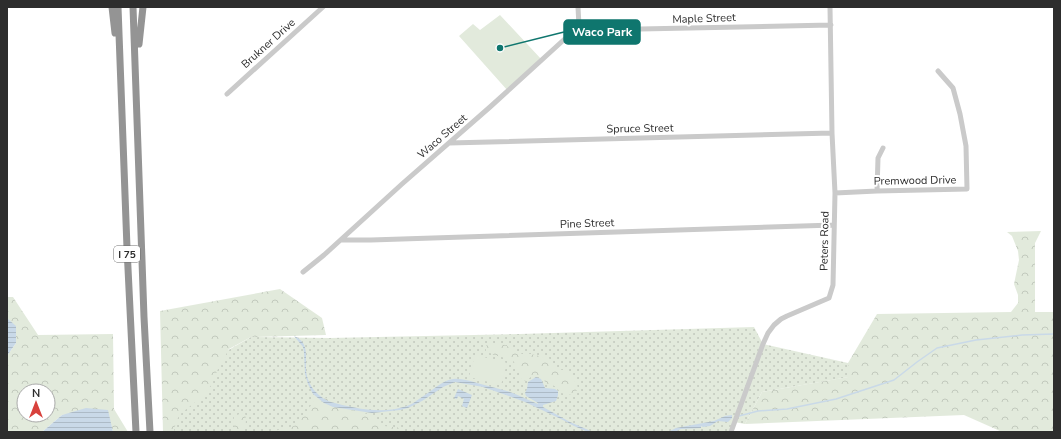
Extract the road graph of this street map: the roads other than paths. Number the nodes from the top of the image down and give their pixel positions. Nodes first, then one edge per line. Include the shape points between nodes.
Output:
1 (112, 7) edge
2 (118, 7) edge
3 (133, 7) edge
4 (143, 7) edge
5 (323, 7) edge
6 (578, 7) edge
7 (830, 7) edge
8 (831, 25) junction
9 (579, 26) junction
10 (938, 71) dead end
11 (120, 75) junction
12 (136, 75) junction
13 (226, 94) dead end
14 (832, 133) junction
15 (449, 143) junction
16 (883, 148) dead end
17 (877, 191) junction
18 (835, 193) junction
19 (834, 225) junction
20 (341, 240) junction
21 (302, 272) dead end
22 (136, 432) edge
23 (150, 432) edge
24 (731, 432) edge

1 - 11 highway
2 - 11 highway, I 75
3 - 12 highway, I 75
4 - 12 highway
5 - 13 street, Brukner Drive
6 - 9 street
7 - 8 street, Peters Road
8 - 9 street, Maple Street via 591,30
8 - 14 street, Peters Road
9 - 15 street, Waco Street
10 - 17 street, Premwood Drive via 953,88 960,114 966,146 967,189
11 - 22 highway, I 75
12 - 23 highway, I 75
14 - 15 street, Spruce Street
14 - 18 street, Peters Road
15 - 20 street, Waco Street
16 - 17 street via 878,158
17 - 18 street, Premwood Drive
18 - 19 street, Peters Road
19 - 20 street, Pine Street
19 - 24 street, Peters Road via 833,285 829,298 781,319 768,333
20 - 21 street, Waco Street

